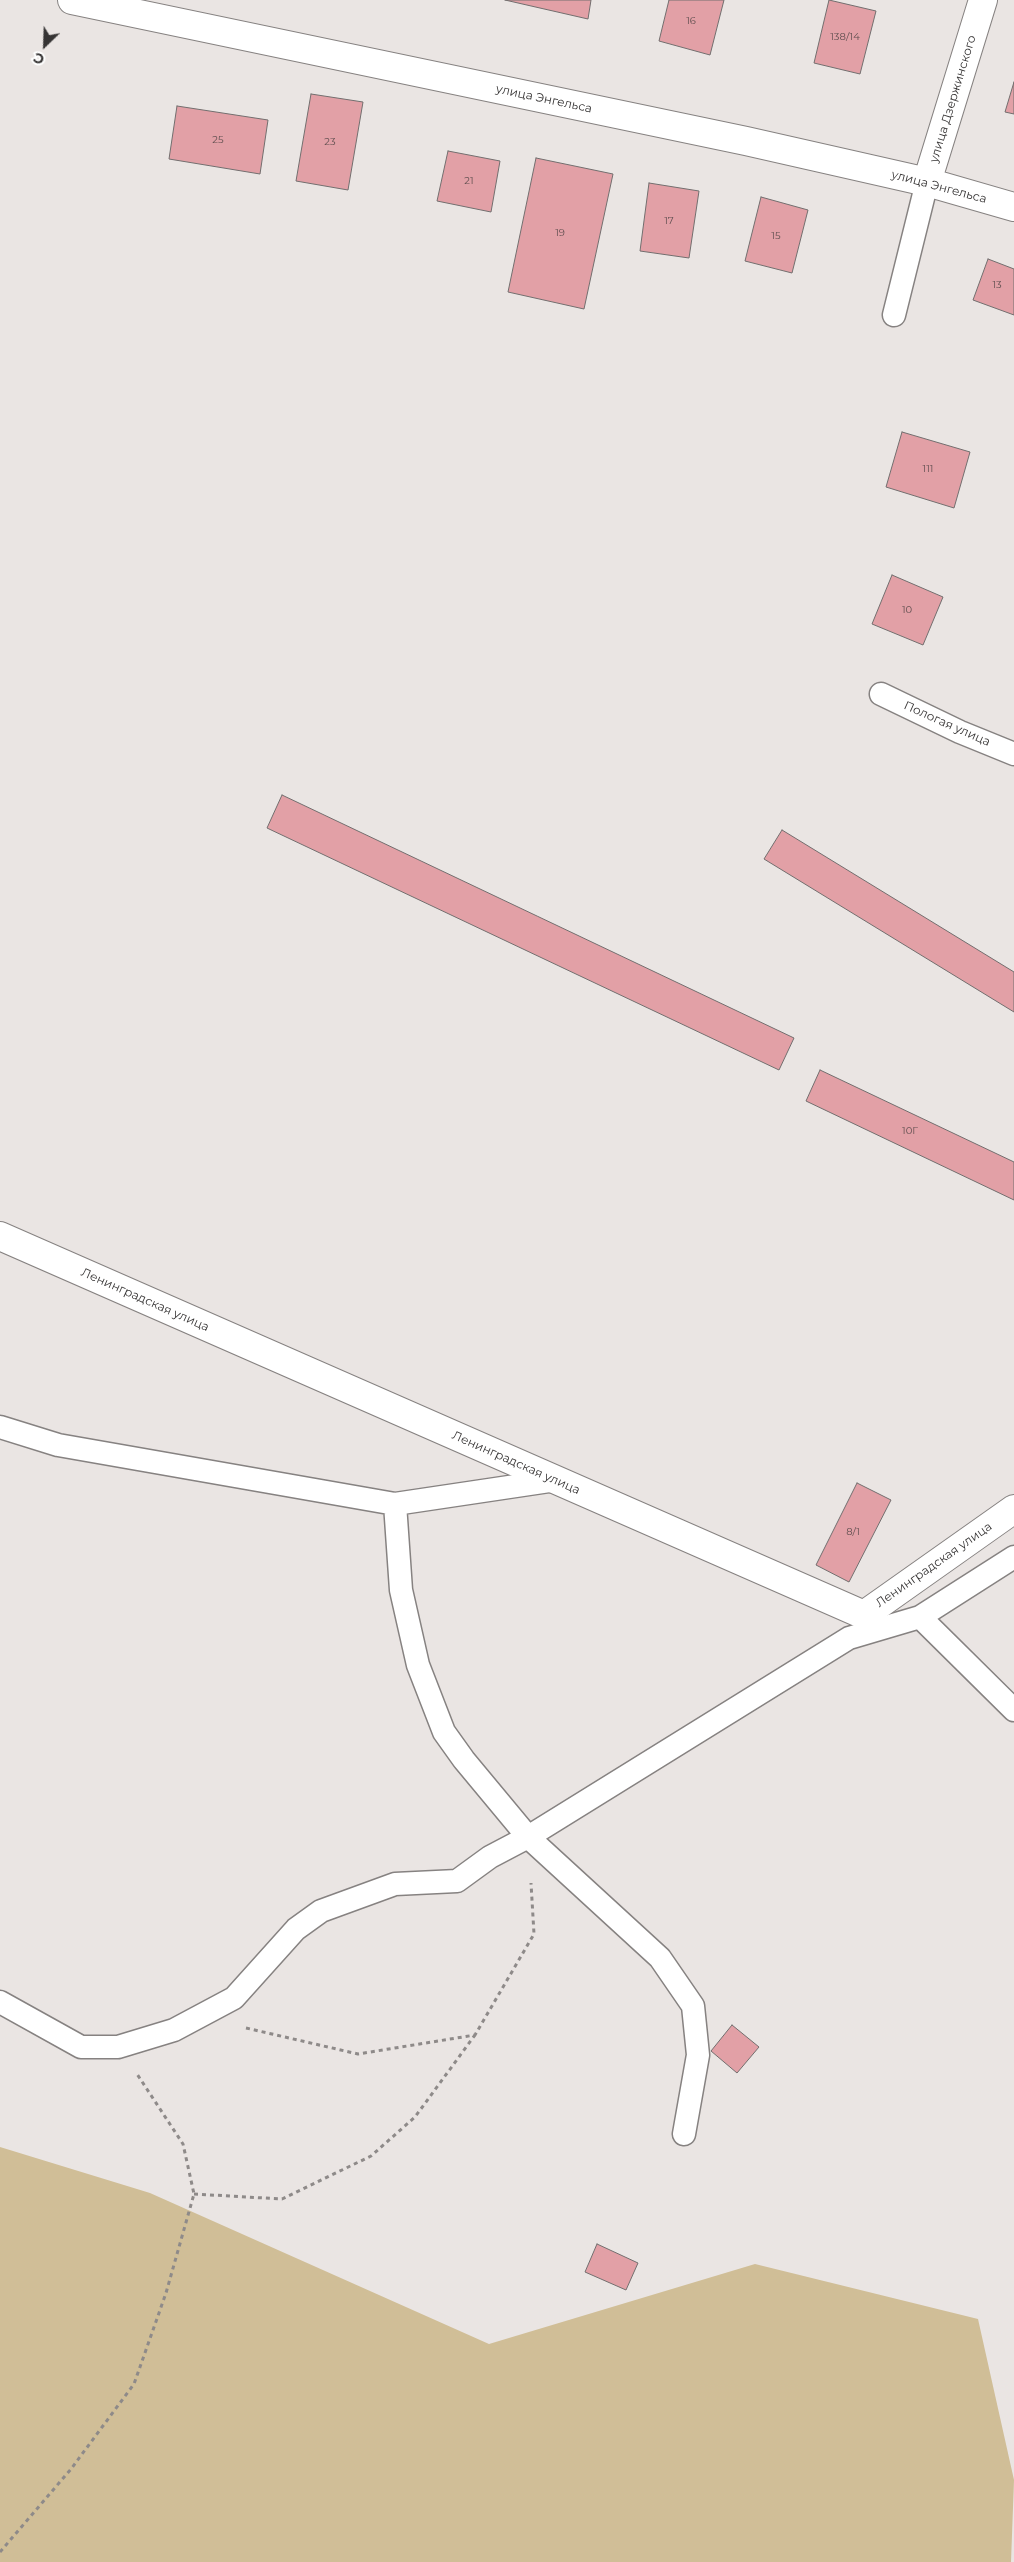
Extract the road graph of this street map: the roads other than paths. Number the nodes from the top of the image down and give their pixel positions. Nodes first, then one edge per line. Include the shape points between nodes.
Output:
1 (983, 0) edge
2 (86, 1) edge
3 (927, 182) junction
4 (1014, 207) edge
5 (894, 315) dead end
6 (881, 694) dead end
7 (1014, 754) edge
8 (0, 1236) edge
9 (0, 1427) edge
10 (556, 1480) junction
11 (395, 1504) junction
12 (1014, 1510) edge
13 (1014, 1557) edge
14 (920, 1617) junction
15 (1014, 1710) edge
16 (528, 1838) junction
17 (0, 2002) edge
18 (684, 2134) dead end

1 - 3 street, улица Дзержинского
2 - 3 street, улица Энгельса
3 - 4 street, улица Энгельса
3 - 5 lane, улица Дзержинского
6 - 7 lane, Пологая улица
8 - 10 street, Ленинградская улица
9 - 11 lane via 58,1445
10 - 11 lane
10 - 12 street, Ленинградская улица via 864,1614
11 - 16 lane via 401,1590 418,1665 444,1732
13 - 14 lane
14 - 15 lane
14 - 16 lane via 849,1638
16 - 17 lane via 490,1856 457,1881 396,1884 321,1911 296,1929 234,1998 174,2030 118,2047 80,2047
16 - 18 lane via 660,1958 693,2006 698,2055

